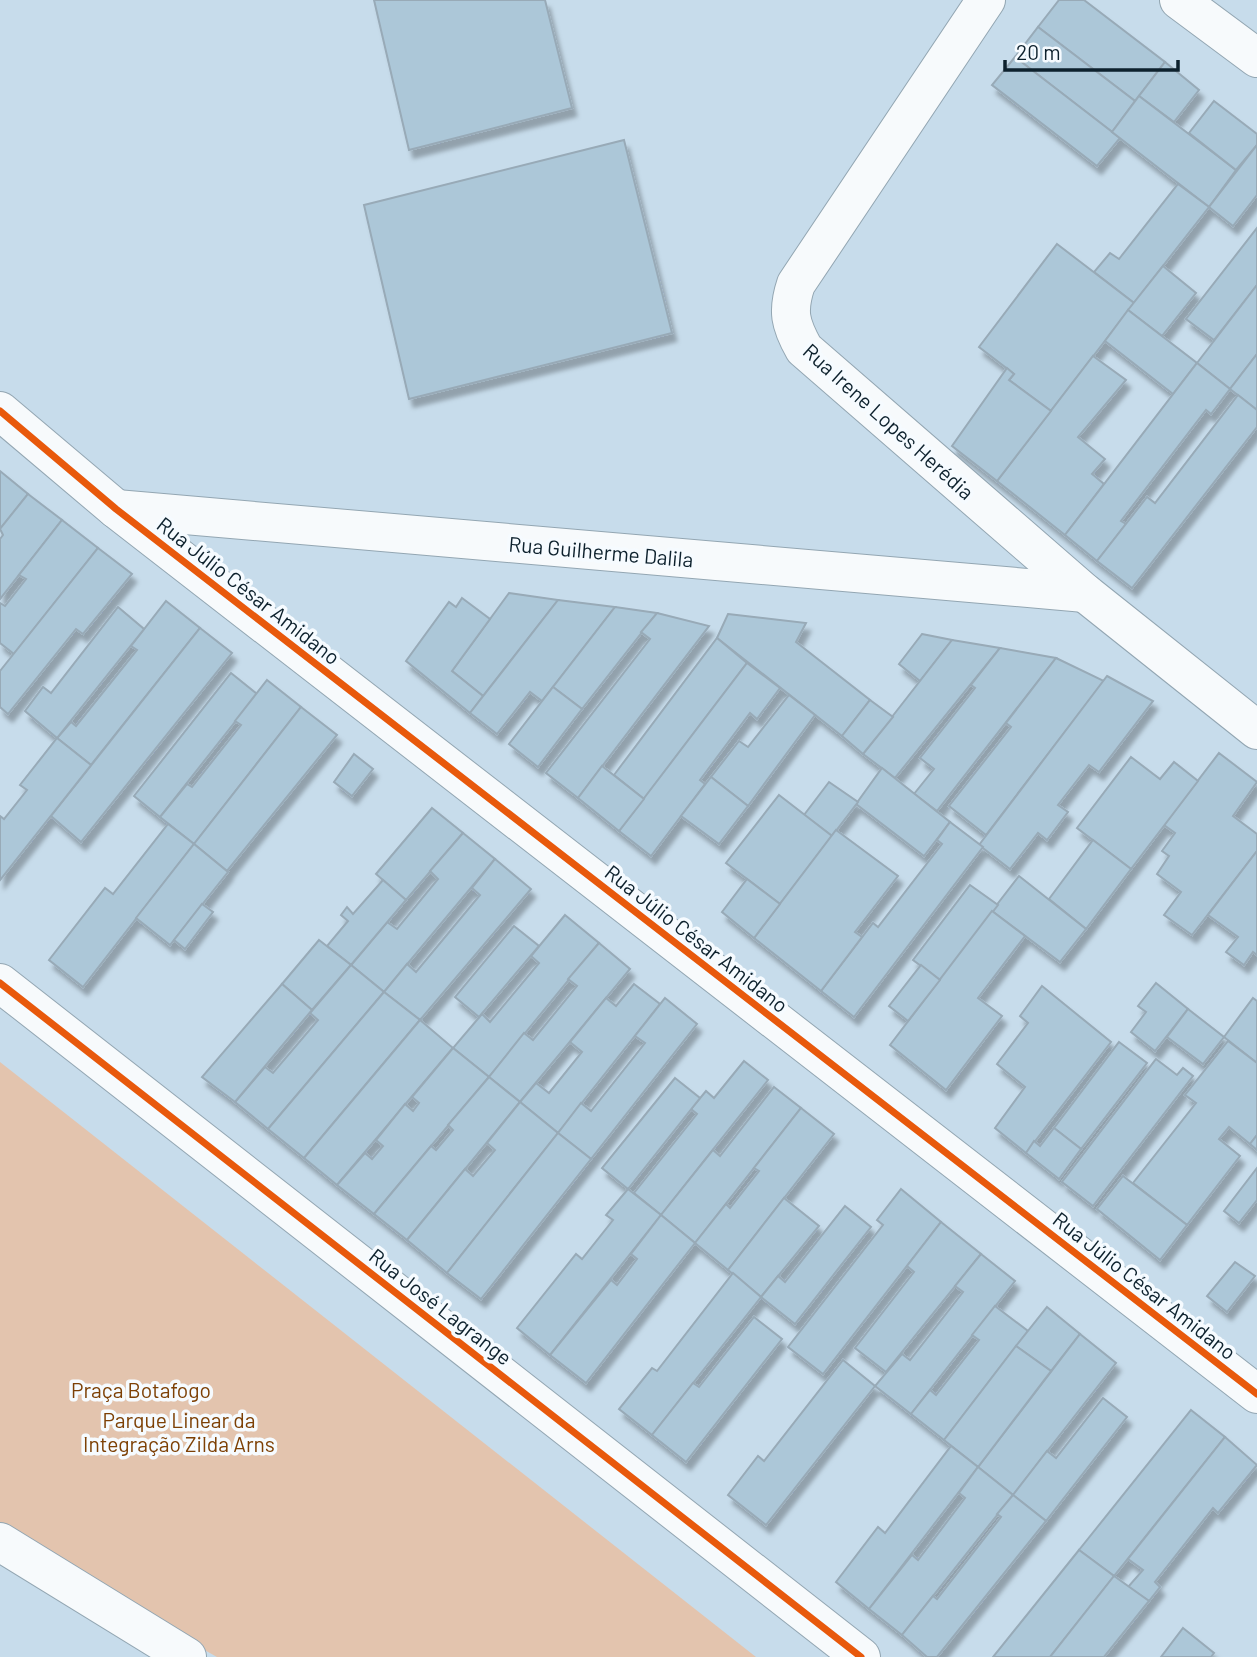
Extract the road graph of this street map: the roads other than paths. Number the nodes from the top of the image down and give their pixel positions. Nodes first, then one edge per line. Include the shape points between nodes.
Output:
1 (986, 0) edge
2 (1179, 0) edge
3 (1257, 58) edge
4 (0, 411) edge
5 (117, 509) junction
6 (1085, 593) junction
7 (1257, 730) edge
8 (0, 983) edge
9 (1257, 1394) edge
10 (0, 1542) edge
11 (187, 1657) edge
12 (861, 1657) edge

1 - 6 street, Rua Irene Lopes Herédia via 796,284 789,304 792,329 804,349
2 - 3 street
4 - 5 street, Rua Júlio César Amidano
5 - 6 street, Rua Guilherme Dalila
5 - 9 street, Rua Júlio César Amidano
6 - 7 street, Rua Irene Lopes Herédia
8 - 12 street, Rua José Lagrange
10 - 11 street

